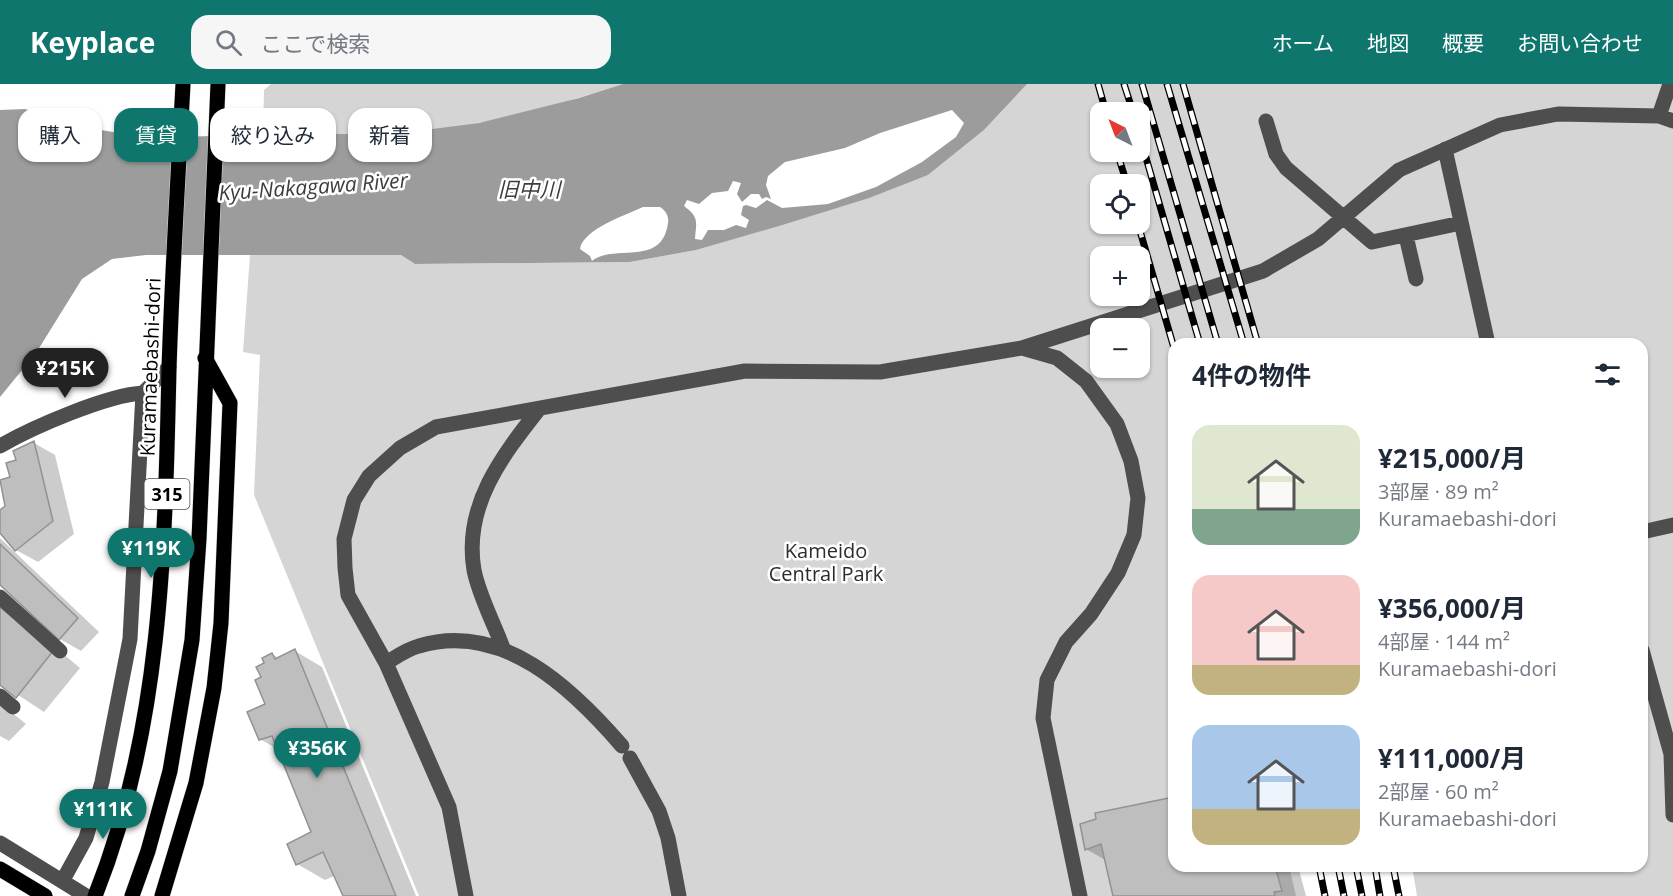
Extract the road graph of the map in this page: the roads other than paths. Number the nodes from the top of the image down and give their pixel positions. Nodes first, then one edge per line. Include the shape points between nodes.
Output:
1 (183, 84) edge
2 (218, 84) edge
3 (1670, 84) edge
4 (1666, 118) edge
5 (1266, 121) dead end
6 (1445, 149) junction
7 (1344, 218) junction
8 (1461, 223) junction
9 (1406, 236) junction
10 (1416, 279) dead end
11 (1487, 338) edge
12 (1022, 348) junction
13 (205, 358) junction
14 (169, 367) junction
15 (143, 393) junction
16 (539, 409) junction
17 (0, 446) edge
18 (1673, 525) edge
19 (1648, 530) edge
20 (0, 597) edge
21 (503, 648) junction
22 (60, 651) dead end
23 (386, 663) junction
24 (1648, 672) edge
25 (0, 696) edge
26 (13, 707) dead end
27 (1673, 815) edge
28 (0, 843) edge
29 (0, 869) edge
30 (63, 880) junction
31 (45, 896) edge
32 (86, 896) edge
33 (95, 896) edge
34 (132, 896) edge
35 (162, 896) edge
36 (466, 896) edge
37 (679, 896) edge
38 (1080, 896) edge

1 - 14 main road, Kuramaebashi-dori / 315
2 - 13 main road, 315
3 - 4 street
4 - 6 street via 1558,114 1500,125
5 - 7 street via 1276,154 1286,168
6 - 7 street via 1400,170
6 - 8 street
7 - 9 street via 1372,242
7 - 12 street via 1318,239 1263,271
8 - 9 street
8 - 11 street
9 - 10 street
12 - 16 street via 880,372 745,371
12 - 38 street via 1057,358 1086,381 1117,424 1131,461 1138,498 1134,535 1118,573 1066,642 1047,680 1043,718
13 - 34 main road, 315 via 192,640 170,771
13 - 35 main road via 230,403 221,623 196,783
14 - 15 street
14 - 33 main road, Kuramaebashi-dori / 315 via 167,490 155,654 124,810
15 - 17 street via 105,400
15 - 30 street via 130,639 102,782 86,838
16 - 21 street via 490,478 479,503 472,536 474,571
16 - 23 street via 436,428 400,448 369,476 354,500 344,539 348,595
18 - 19 street
20 - 22 street
21 - 23 street via 456,641 418,646
21 - 37 street via 587,705 626,752 659,811
23 - 36 street via 449,807
24 - 27 street via 1671,754
25 - 26 street
28 - 30 street
29 - 31 main road
30 - 32 street

